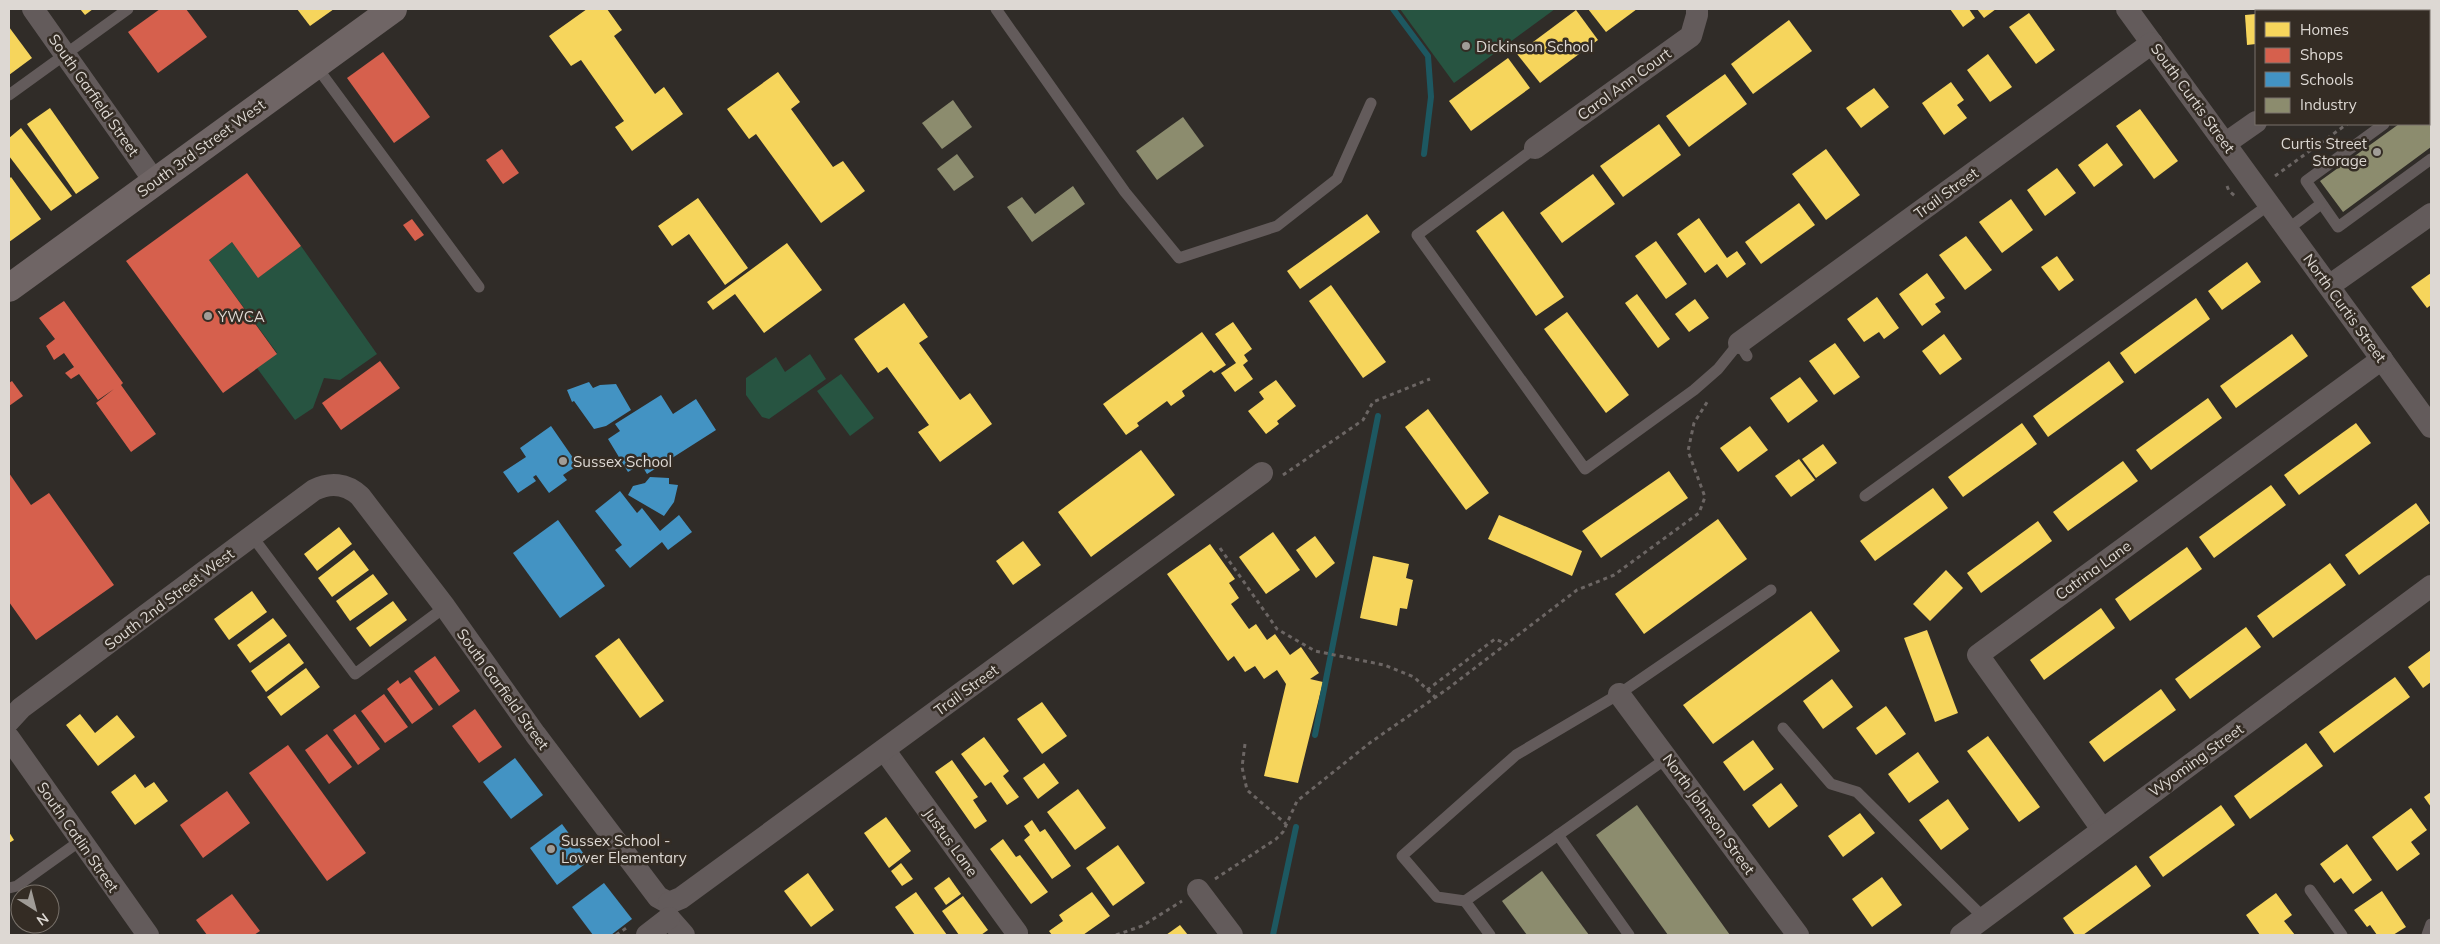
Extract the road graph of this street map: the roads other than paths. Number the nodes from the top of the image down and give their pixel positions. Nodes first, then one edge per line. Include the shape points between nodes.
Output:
1 (33, 9) edge
2 (128, 9) edge
3 (394, 9) edge
4 (996, 9) edge
5 (1697, 9) edge
6 (2127, 9) edge
7 (2152, 43) junction
8 (66, 54) junction
9 (316, 66) junction
10 (9, 95) edge
11 (1370, 103) dead end
12 (2255, 123) edge
13 (2383, 125) edge
14 (2226, 143) junction
15 (1535, 148) joint
16 (2431, 159) edge
17 (155, 182) junction
18 (2267, 190) junction
19 (2321, 204) junction
20 (2431, 214) edge
21 (2288, 228) junction
22 (2329, 286) junction
23 (479, 287) dead end
24 (9, 288) edge
25 (1743, 350) joint
26 (2382, 359) junction
27 (2431, 427) edge
28 (1270, 476) road end
29 (333, 484) joint
30 (1865, 496) dead end
31 (252, 536) junction
32 (2431, 586) edge
33 (1771, 590) dead end
34 (445, 608) junction
35 (1619, 694) junction
36 (9, 721) edge
37 (1784, 728) dead end
38 (9, 738) edge
39 (885, 751) junction
40 (1668, 758) junction
41 (2102, 829) junction
42 (1558, 835) junction
43 (80, 841) junction
44 (9, 888) edge
45 (1198, 890) road end
46 (2310, 890) dead end
47 (1464, 901) junction
48 (1984, 918) junction
49 (674, 919) edge
50 (2431, 924) edge
51 (1017, 933) dead end
52 (148, 935) edge
53 (647, 935) edge
54 (1232, 935) edge
55 (1490, 935) edge
56 (1629, 935) edge
57 (1798, 935) edge
58 (1960, 935) edge
59 (2342, 935) edge
60 (2427, 935) edge

1 - 8 street, South Garfield Street
2 - 8 lane
3 - 9 main road, South 3rd Street West
4 - 11 lane via 1125,192 1179,258 1277,226 1337,179
5 - 15 street, Carol Ann Court via 1691,36
6 - 7 street, South Curtis Street
7 - 14 street, South Curtis Street
7 - 25 street, Trail Street
8 - 10 lane
8 - 17 street, South Garfield Street
9 - 17 main road, South 3rd Street West
9 - 23 lane
12 - 14 street
13 - 19 lane via 2306,181
14 - 18 street, South Curtis Street
15 - 25 lane via 1417,235 1585,469
16 - 19 lane via 2338,227
17 - 24 main road, South 3rd Street West
18 - 21 street, North Curtis Street
18 - 30 lane
19 - 21 lane
20 - 22 street
21 - 22 street, North Curtis Street
22 - 26 street, North Curtis Street
26 - 27 street, North Curtis Street
26 - 41 street, Catrina Lane via 1978,655
28 - 39 street, Trail Street
29 - 31 street, South 2nd Street West via 314,490
29 - 34 street, South Garfield Street via 350,488 360,496
31 - 34 lane via 355,674
31 - 36 street, South 2nd Street West via 21,708
32 - 41 street, Wyoming Street
33 - 35 lane
34 - 49 street, South Garfield Street
35 - 40 street, North Johnson Street
35 - 47 lane via 1516,755 1402,856 1437,897
37 - 48 lane via 1831,784 1857,792
38 - 43 street, South Catlin Street
39 - 49 street, Trail Street via 682,898
39 - 51 street, Justus Lane
40 - 42 lane
40 - 57 street, North Johnson Street
41 - 48 street, Wyoming Street
42 - 47 lane
42 - 56 lane
43 - 44 lane
43 - 52 street, South Catlin Street
45 - 54 street
46 - 59 lane
47 - 55 lane
48 - 58 street, Wyoming Street
49 - 53 street, Trail Street
50 - 60 lane

